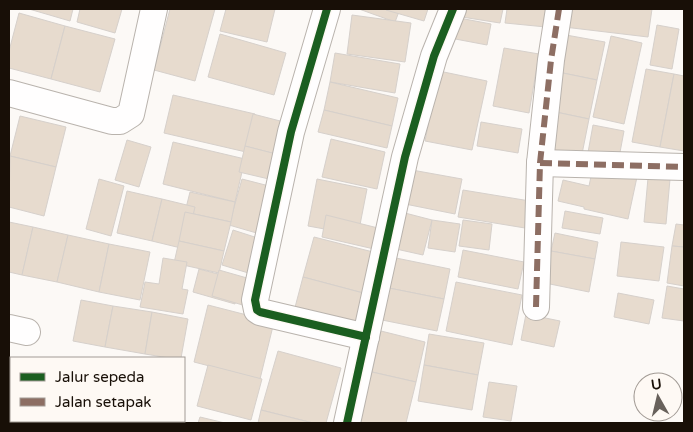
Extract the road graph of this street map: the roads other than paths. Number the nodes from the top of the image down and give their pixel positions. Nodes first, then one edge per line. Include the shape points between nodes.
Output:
1 (154, 9) edge
2 (327, 9) edge
3 (453, 9) edge
4 (559, 9) edge
5 (9, 93) edge
6 (540, 163) junction
7 (684, 167) edge
8 (536, 307) dead end
9 (366, 337) junction
10 (347, 423) edge

1 - 5 street via 131,114 125,118 112,121
2 - 9 street via 291,132 255,300 260,312
3 - 9 street via 434,56 405,157
4 - 6 street via 550,60
6 - 7 street
6 - 8 street
9 - 10 street

